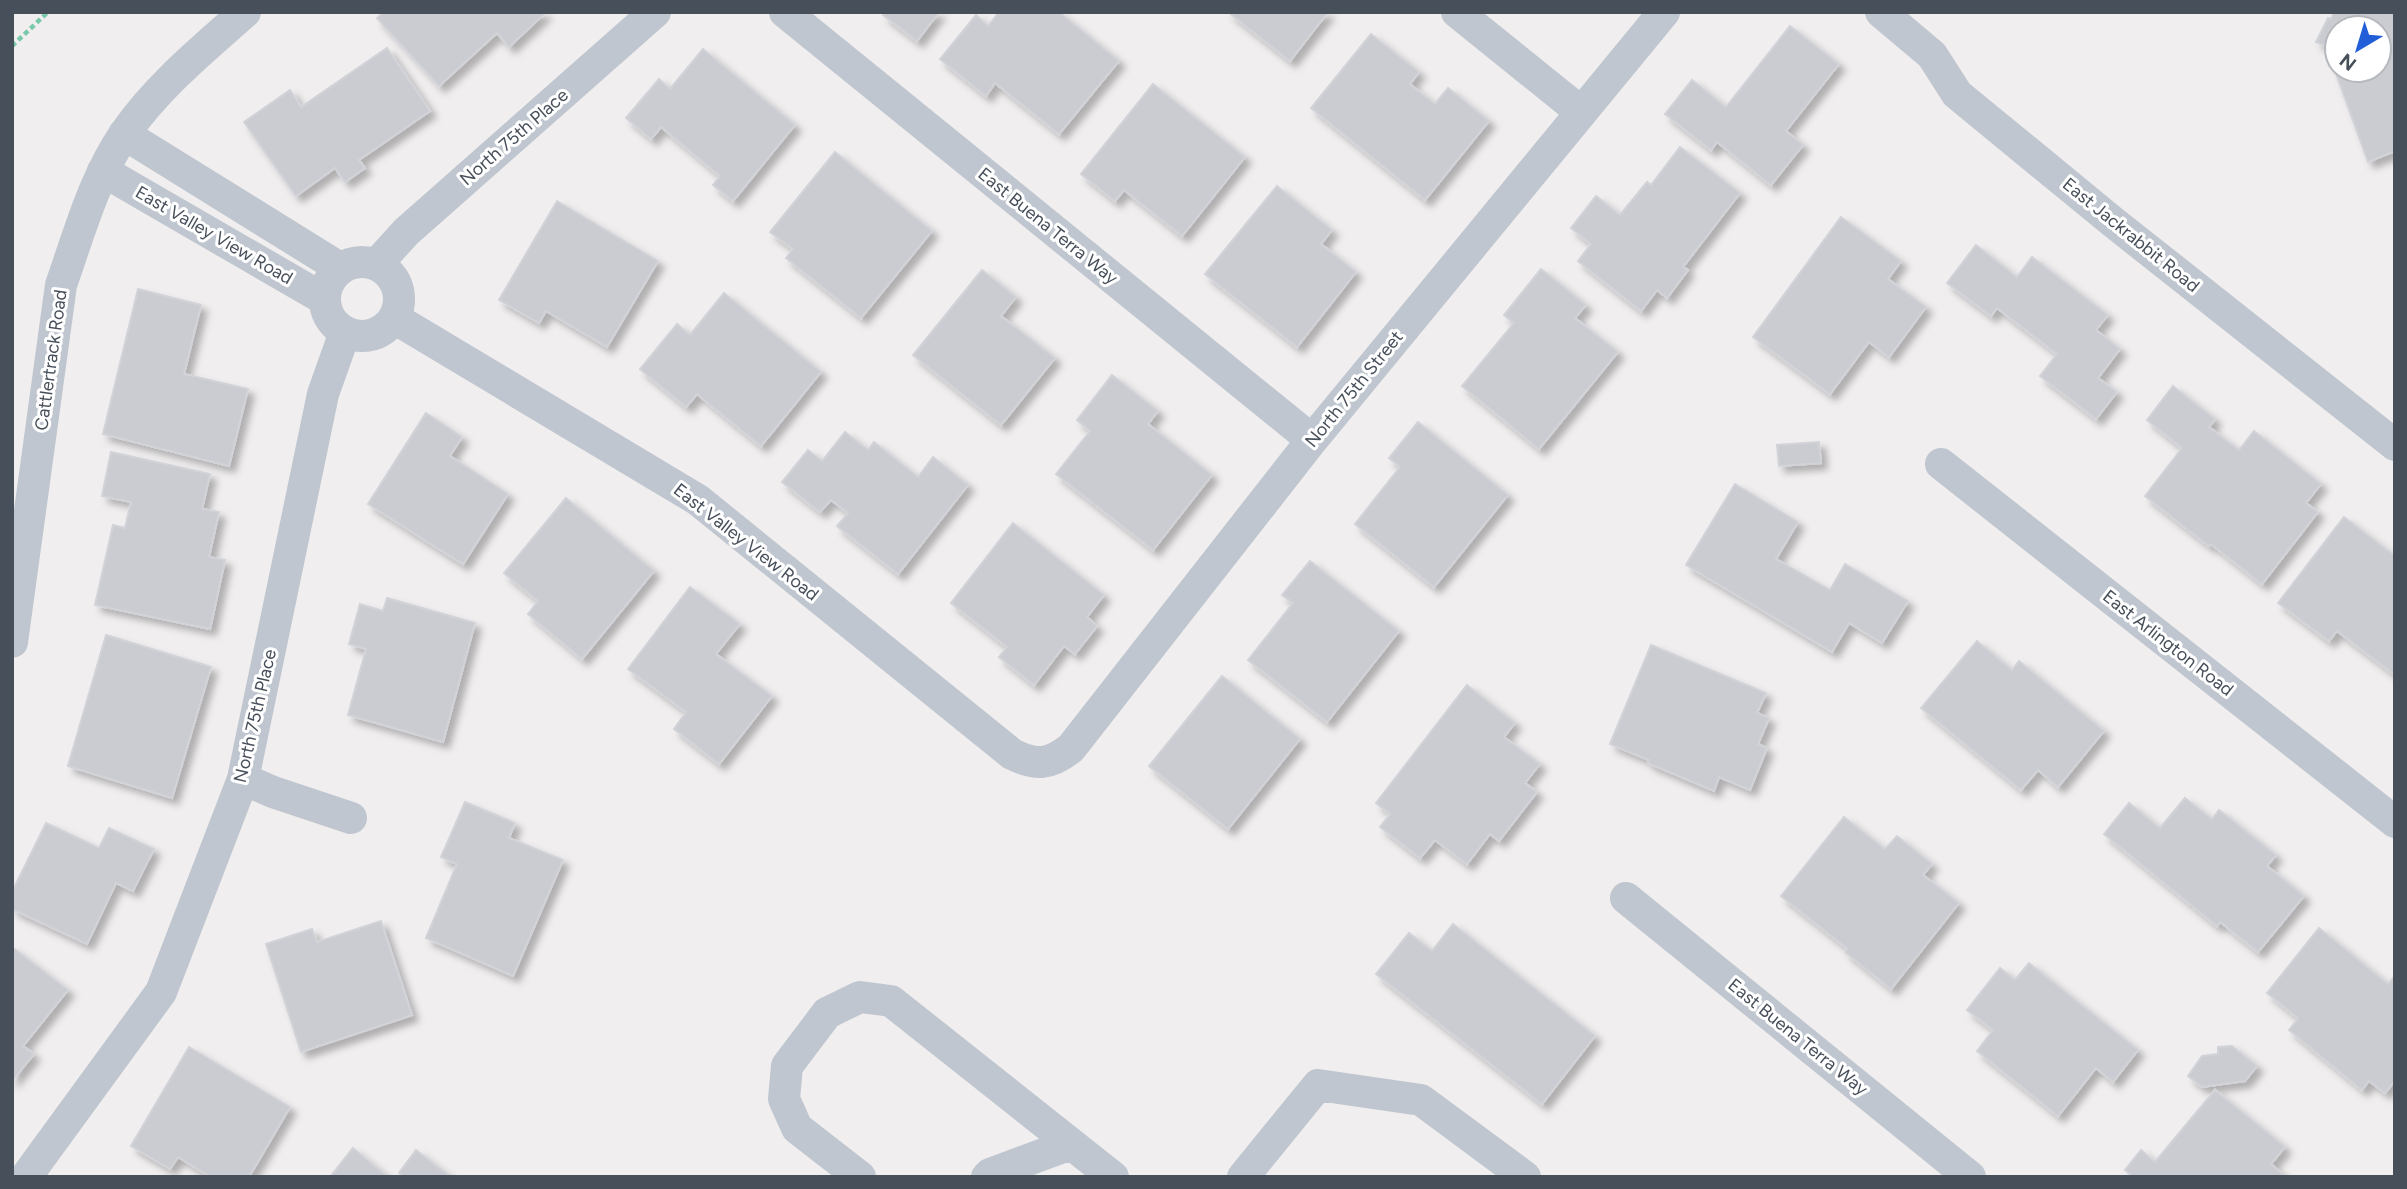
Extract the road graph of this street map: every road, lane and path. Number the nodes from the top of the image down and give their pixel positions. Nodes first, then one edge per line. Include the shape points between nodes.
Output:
1 (48, 12) edge
2 (245, 12) edge
3 (655, 12) edge
4 (785, 12) edge
5 (1457, 12) edge
6 (1664, 12) edge
7 (1881, 12) edge
8 (12, 46) edge
9 (1581, 112) junction
10 (124, 134) junction
11 (103, 171) junction
12 (376, 265) junction
13 (340, 268) junction
14 (324, 299) junction
15 (394, 318) junction
16 (345, 332) junction
17 (1312, 440) junction
18 (2395, 444) edge
19 (1941, 464) dead end
20 (12, 642) edge
21 (1045, 763) joint
22 (243, 779) junction
23 (351, 818) dead end
24 (2395, 822) edge
25 (1626, 898) dead end
26 (1071, 1144) junction
27 (39, 1173) edge
28 (860, 1177) edge
29 (987, 1177) edge
30 (1113, 1177) edge
31 (1243, 1177) edge
32 (1525, 1177) edge
33 (1970, 1177) edge

1 - 8 path
2 - 10 street, Cattlertrack Road via 159,89
3 - 12 street, North 75th Place via 405,232
4 - 17 street, East Buena Terra Way
5 - 9 street
6 - 9 street, North 75th Street
7 - 18 street, East Jackrabbit Road via 1933,55 1957,94
9 - 17 street, North 75th Street
10 - 11 street, Cattlertrack Road
10 - 13 street, East Valley View Road
11 - 14 street, East Valley View Road
11 - 20 street, Cattlertrack Road via 61,285
12 - 13 street via 351,263
12 - 15 street via 394,281 398,306
13 - 14 street via 326,287
14 - 16 street via 332,321
15 - 16 street via 376,334 363,337
15 - 21 street, East Valley View Road via 698,500 1012,754 1027,762
16 - 22 street, North 75th Place via 323,394
17 - 21 street, North 75th Street via 1071,748
19 - 24 street, East Arlington Road
22 - 23 street
22 - 27 street, North 75th Place via 161,992
25 - 33 street, East Buena Terra Way
26 - 28 street via 891,1001 860,997 827,1013 787,1066 784,1098 797,1128
26 - 29 street
26 - 30 street
31 - 32 street via 1318,1085 1421,1100

